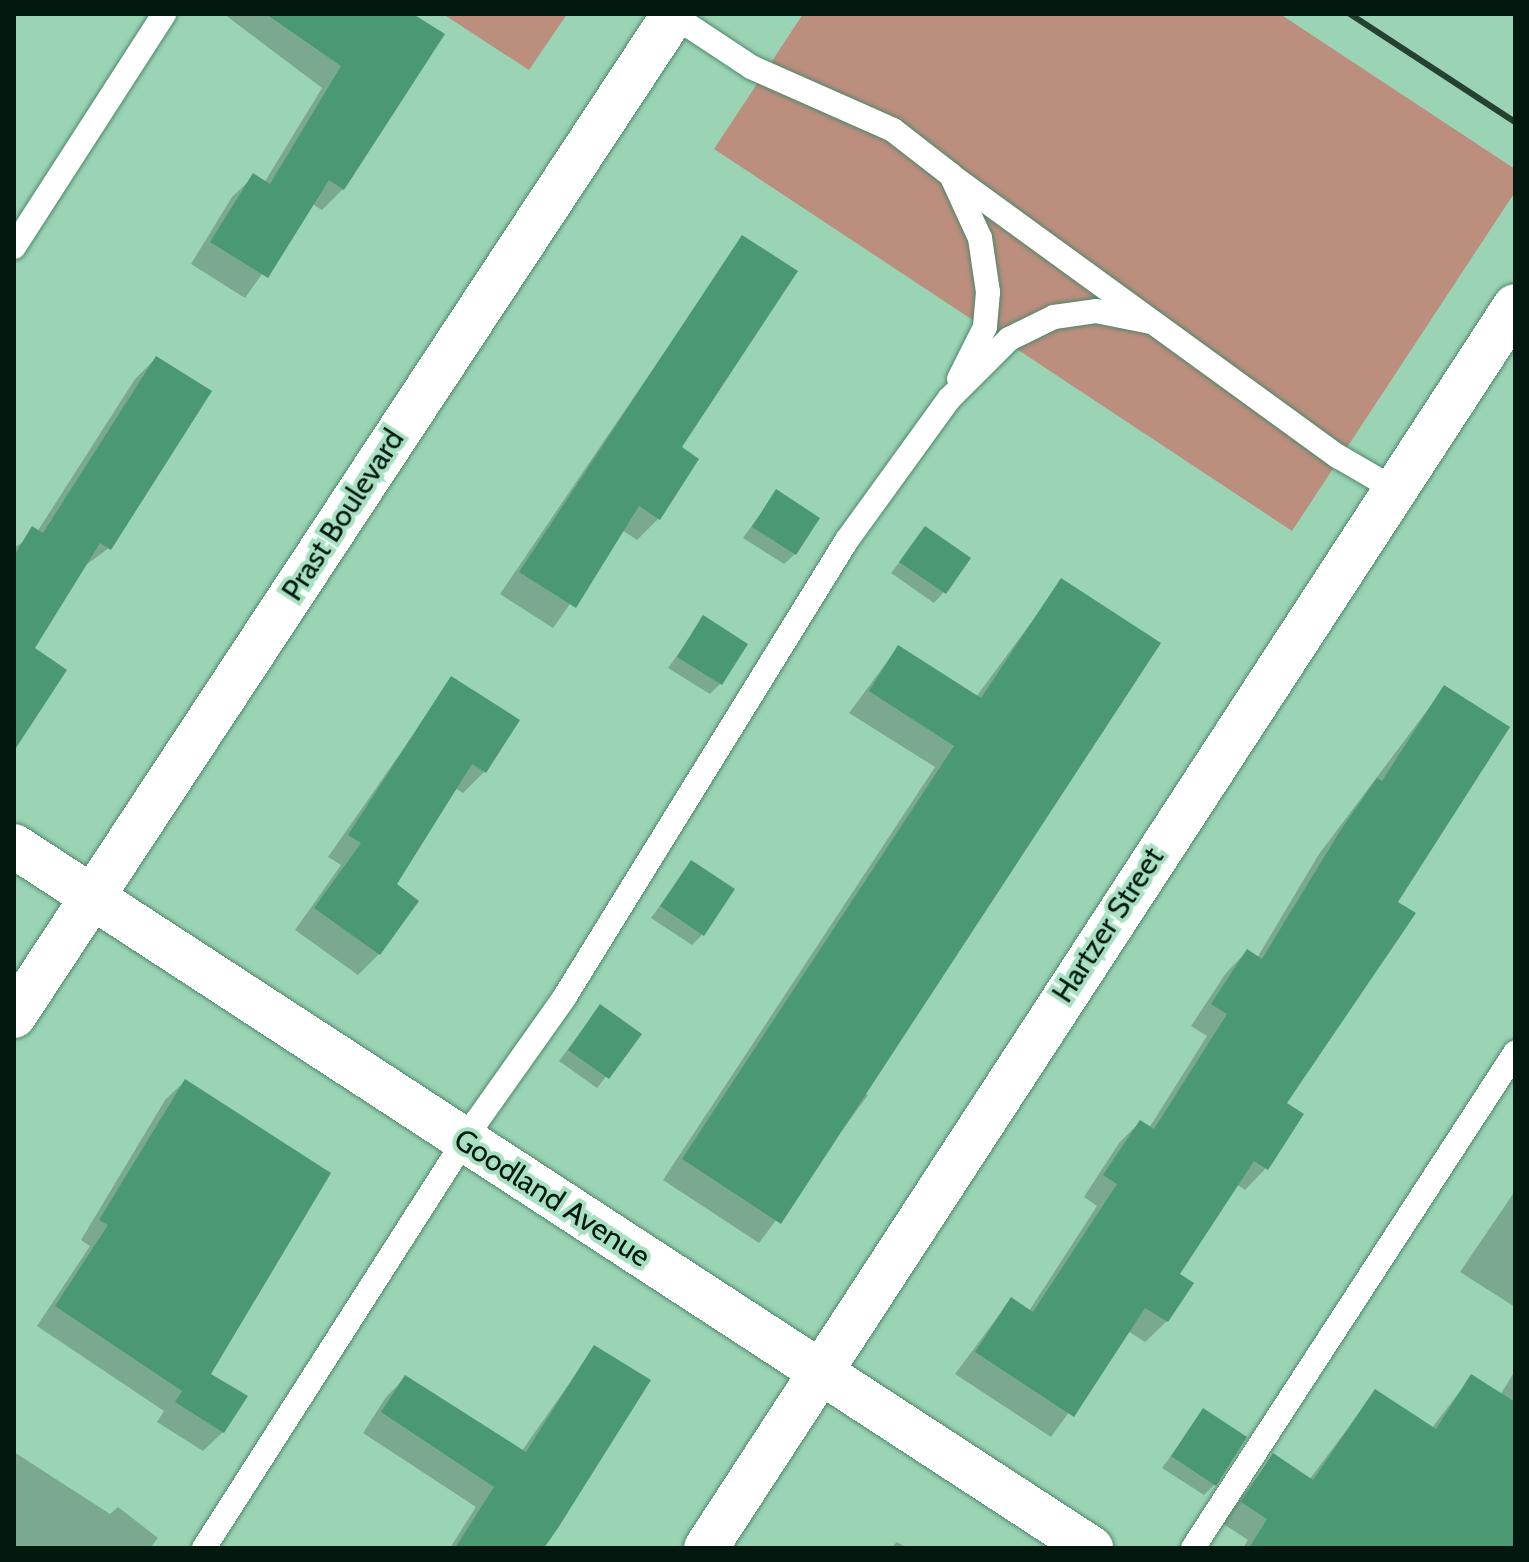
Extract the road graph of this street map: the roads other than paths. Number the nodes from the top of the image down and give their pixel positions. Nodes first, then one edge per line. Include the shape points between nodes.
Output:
1 (164, 14) edge
2 (672, 14) edge
3 (951, 175) junction
4 (14, 247) edge
5 (1515, 306) edge
6 (1151, 322) junction
7 (949, 399) junction
8 (1394, 489) junction
9 (14, 846) edge
10 (94, 899) junction
11 (14, 1016) edge
12 (1515, 1053) edge
13 (466, 1142) junction
14 (822, 1371) junction
15 (204, 1548) edge
16 (706, 1548) edge
17 (1091, 1548) edge
18 (1193, 1548) edge

1 - 4 lane
2 - 3 lane via 751,67 893,130
2 - 10 street, Prast Boulevard
3 - 6 lane
3 - 7 lane via 980,238 988,292 985,327
5 - 8 street, Hartzer Street
6 - 7 lane via 1096,311 1054,317 1009,339
6 - 8 lane
7 - 13 lane via 847,540 573,985
8 - 14 street, Hartzer Street
9 - 10 street, Goodland Avenue
10 - 11 street, Prast Boulevard
10 - 13 street, Goodland Avenue
12 - 18 lane
13 - 14 street, Goodland Avenue
13 - 15 lane
14 - 16 street, Hartzer Street
14 - 17 street, Goodland Avenue

